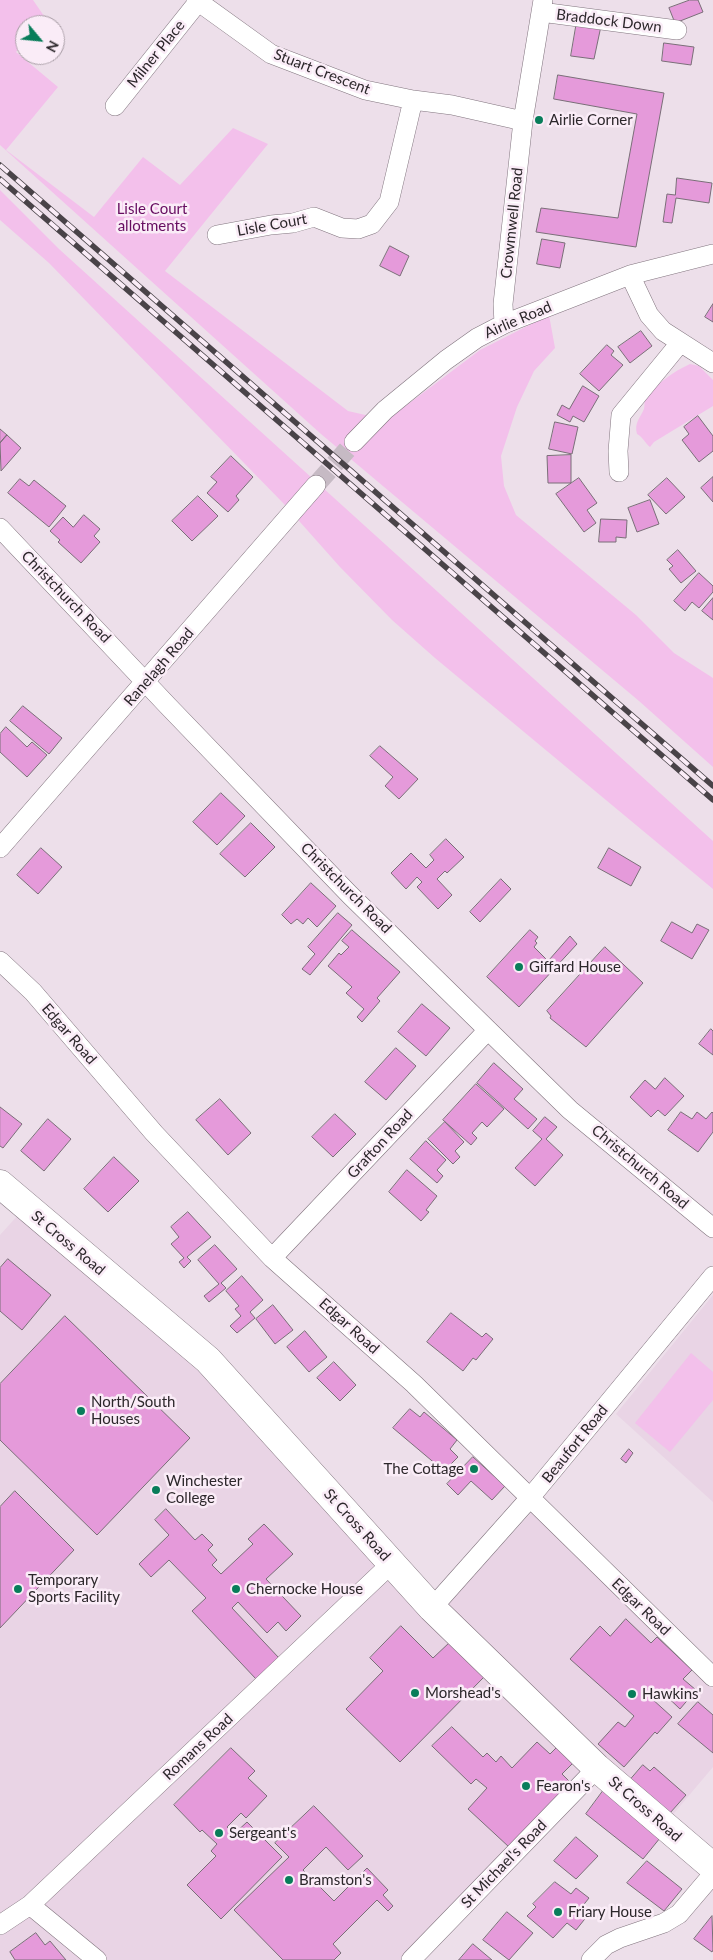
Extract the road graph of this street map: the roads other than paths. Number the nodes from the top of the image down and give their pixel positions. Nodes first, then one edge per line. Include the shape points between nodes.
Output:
1 (197, 1) edge
2 (542, 6) edge
3 (677, 30) dead end
4 (413, 100) junction
5 (115, 106) dead end
6 (523, 121) junction
7 (217, 235) dead end
8 (713, 254) edge
9 (630, 276) junction
10 (504, 324) junction
11 (680, 344) junction
12 (713, 363) edge
13 (354, 442) tunnel mouth
14 (619, 472) dead end
15 (316, 485) tunnel mouth
16 (0, 528) edge
17 (146, 683) junction
18 (0, 848) edge
19 (0, 961) edge
20 (488, 1030) junction
21 (0, 1184) edge
22 (713, 1228) edge
23 (272, 1258) junction
24 (713, 1276) edge
25 (529, 1499) junction
26 (392, 1563) junction
27 (432, 1608) junction
28 (713, 1677) edge
29 (597, 1768) junction
30 (713, 1868) edge
31 (713, 1874) edge
32 (30, 1905) junction
33 (0, 1925) edge
34 (97, 1960) edge
35 (411, 1960) edge
36 (591, 1960) edge

1 - 4 street, Stuart Crescent via 271,54 365,90
1 - 5 street, Milner Place
2 - 3 street, Braddock Down
2 - 6 street, Crowmwell Road
4 - 6 street, Stuart Crescent
4 - 7 street, Lisle Court via 389,202 372,224 358,229 342,228 314,217
6 - 10 street, Crowmwell Road via 503,304
8 - 9 street, Airlie Road
9 - 10 street, Airlie Road
9 - 11 street via 649,315
10 - 13 street, Airlie Road via 446,360 385,410
11 - 12 street
11 - 14 street via 621,415
15 - 17 street, Ranelagh Road
16 - 17 street, Christchurch Road
17 - 18 street, Ranelagh Road
17 - 20 street, Christchurch Road via 350,894
19 - 23 street, Edgar Road via 33,992 154,1133
20 - 22 street, Christchurch Road via 570,1110
20 - 23 street, Grafton Road
21 - 26 main road, St Cross Road via 208,1360
23 - 25 street, Edgar Road via 414,1384
24 - 25 street, Beaufort Road
25 - 27 street, Beaufort Road
25 - 28 street, Edgar Road
26 - 27 main road, St Cross Road
26 - 32 street, Romans Road
27 - 29 main road, St Cross Road
29 - 30 main road, St Cross Road
29 - 35 street, St Michael's Road
31 - 36 street via 679,1914 606,1945
32 - 33 street, Romans Road
32 - 34 street

